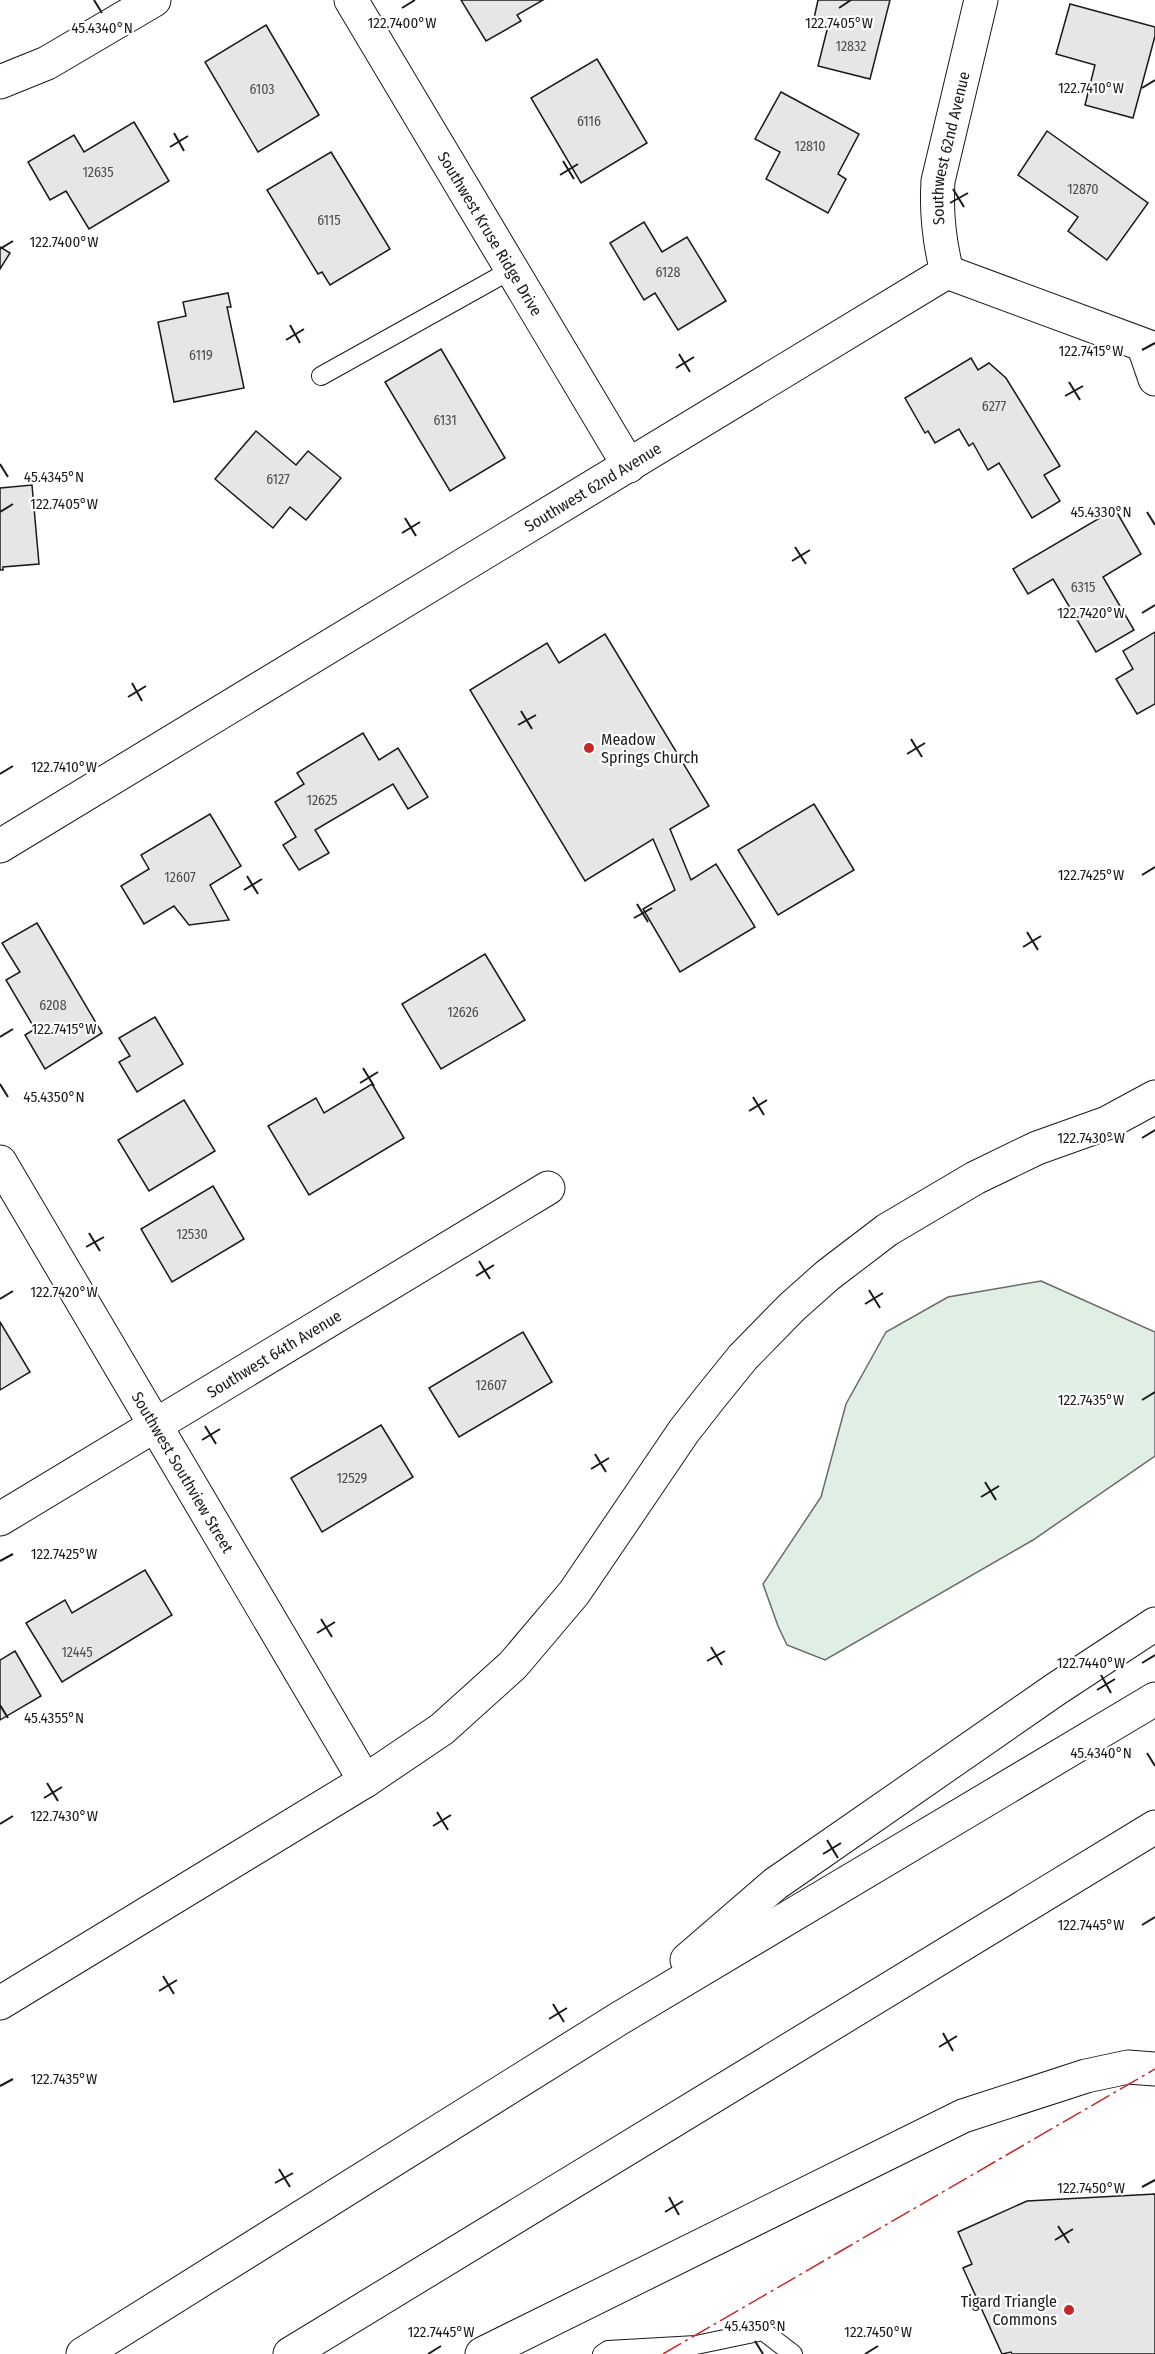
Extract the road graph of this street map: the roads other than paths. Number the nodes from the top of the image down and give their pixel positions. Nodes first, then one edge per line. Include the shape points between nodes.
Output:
1 (154, 0) edge
2 (351, 0) edge
3 (981, 0) edge
4 (0, 82) edge
5 (511, 270) junction
6 (947, 272) junction
7 (1149, 348) edge
8 (321, 376) dead end
9 (1155, 379) edge
10 (629, 466) junction
11 (0, 846) edge
12 (1155, 1097) edge
13 (1155, 1121) edge
14 (1107, 1123) junction
15 (0, 1162) edge
16 (548, 1188) dead end
17 (156, 1424) junction
18 (0, 1519) edge
19 (1155, 1624) edge
20 (1155, 1699) edge
21 (365, 1781) junction
22 (1155, 1827) edge
23 (0, 2003) edge
24 (620, 2018) junction
25 (1155, 2069) edge
26 (605, 2352) edge
27 (83, 2354) edge
28 (290, 2354) edge
29 (482, 2354) edge
30 (792, 2354) edge

1 - 4 main road via 47,63
2 - 5 main road, Southwest Kruse Ridge Drive
3 - 6 main road, Southwest 62nd Avenue via 939,181 936,207
5 - 8 lane
5 - 10 main road, Southwest Kruse Ridge Drive
6 - 7 main road
6 - 10 main road, Southwest 62nd Avenue
7 - 9 main road
10 - 11 main road, Southwest 62nd Avenue
12 - 14 main road
13 - 14 main road
14 - 21 main road via 1037,1148 975,1178 887,1230 821,1281 743,1357 709,1399 574,1593 513,1665 442,1729
15 - 17 main road, Southwest Southview Street
16 - 17 main road, Southwest 64th Avenue
17 - 18 main road, Southwest 64th Avenue
17 - 21 main road, Southwest Southview Street
19 - 24 main road via 775,1884
20 - 24 main road
21 - 23 main road
22 - 28 main road
24 - 27 main road
25 - 29 main road via 1128,2067 1086,2076 963,2116
26 - 30 lane via 696,2345 763,2331

